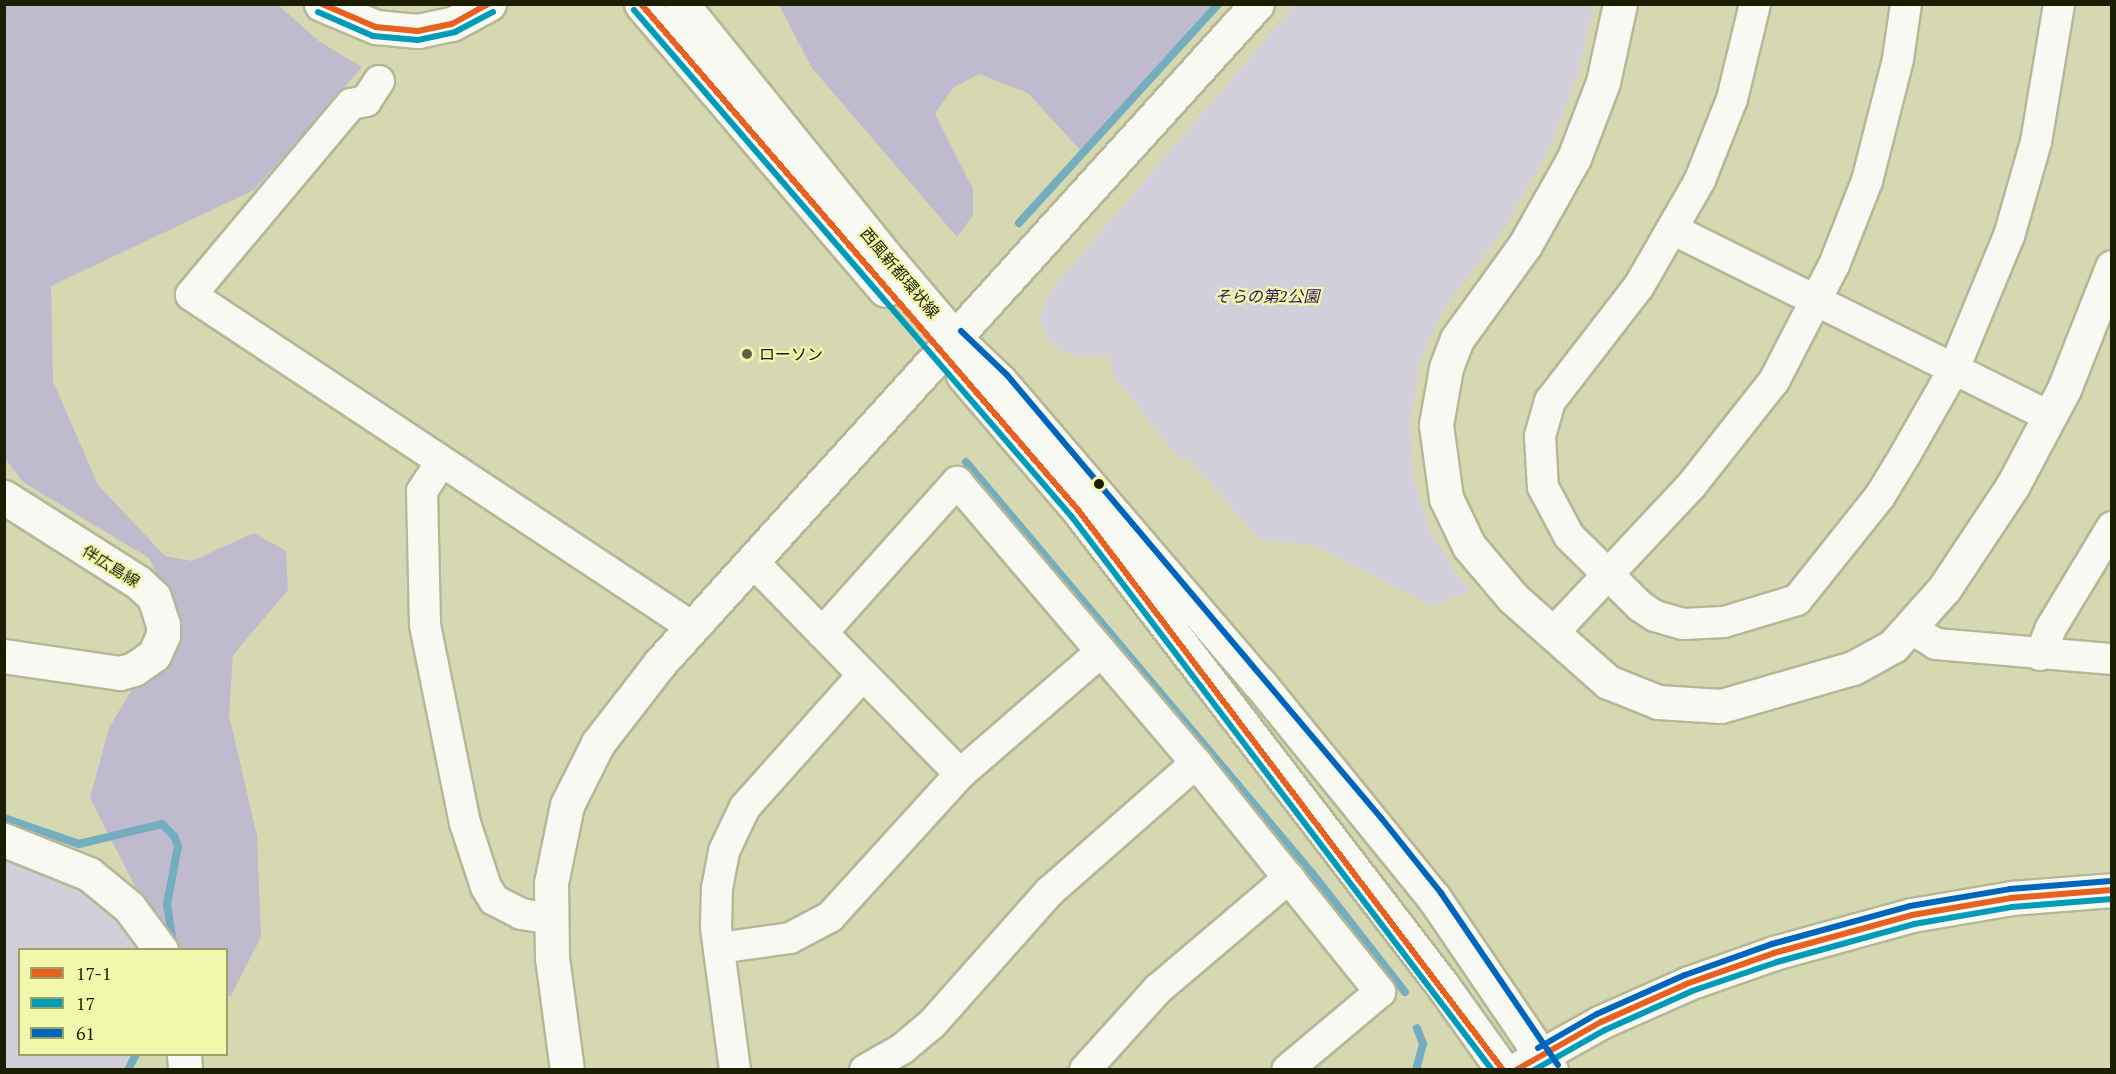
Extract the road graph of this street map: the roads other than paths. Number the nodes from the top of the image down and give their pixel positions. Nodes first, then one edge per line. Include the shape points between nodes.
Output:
1 (321, 4) edge
2 (489, 4) edge
3 (641, 4) edge
4 (682, 4) edge
5 (1257, 4) edge
6 (1620, 4) edge
7 (1755, 4) edge
8 (1906, 4) edge
9 (2059, 4) edge
10 (379, 81) dead end
11 (1674, 230) junction
12 (2112, 267) edge
13 (1817, 301) junction
14 (949, 345) junction
15 (1953, 371) junction
16 (2051, 417) junction
17 (441, 462) junction
18 (4, 497) edge
19 (2112, 527) edge
20 (752, 561) junction
21 (1609, 576) junction
22 (692, 627) junction
23 (1912, 629) junction
24 (822, 633) junction
25 (1552, 634) junction
26 (1101, 652) junction
27 (2040, 655) junction
28 (4, 656) edge
29 (2112, 659) edge
30 (864, 675) junction
31 (1196, 763) junction
32 (960, 774) junction
33 (4, 840) edge
34 (1289, 878) junction
35 (2112, 890) edge
36 (551, 919) junction
37 (160, 948) edge
38 (719, 948) junction
39 (1536, 1065) edge
40 (873, 1068) edge
41 (567, 1070) edge
42 (735, 1070) edge
43 (1085, 1070) edge
44 (1287, 1070) edge
45 (1503, 1070) edge

1 - 2 street via 366,24 408,32 452,24
3 - 14 street, 西風新都環状線
4 - 14 street, 西風新都環状線 via 744,77
5 - 14 street
6 - 25 street via 1603,82 1574,158 1525,244 1457,339 1446,368 1436,425 1446,498 1469,546 1485,569
7 - 11 street via 1729,108 1700,180
8 - 13 street via 1898,59 1869,171
9 - 15 street via 2041,119 2024,189 1993,281
10 - 17 street via 366,101 351,104 191,295
11 - 13 street
11 - 21 street via 1623,308 1561,382 1542,428 1539,454 1548,504 1569,536
12 - 16 street
13 - 15 street
13 - 21 street via 1774,381 1691,486
14 - 20 street
14 - 39 street, 西風新都環状線 via 1000,381 1260,684 1434,898
14 - 45 street, 西風新都環状線 via 1443,986
15 - 16 street
15 - 21 street via 1880,496 1797,600 1724,622 1683,624 1655,616
16 - 23 street via 1994,516
17 - 22 street
17 - 36 street via 422,491 425,625 465,823 494,900 521,914
18 - 28 street, 伴広島線 via 138,582 154,597 163,635 154,654 134,669 120,673
19 - 27 street via 2051,628
20 - 22 street
20 - 24 street
21 - 25 street
22 - 36 street via 626,704 580,773 555,851
23 - 25 street via 1882,654 1853,668 1738,702 1688,706 1644,698 1608,682
23 - 27 street via 1936,644
24 - 26 street via 957,482
24 - 30 street
26 - 31 street
26 - 32 street
27 - 29 street
30 - 32 street
30 - 38 street via 758,791 737,820 724,851 717,888
31 - 34 street
31 - 40 street via 1049,892 932,1025
32 - 38 street via 830,917 790,938
33 - 37 street via 89,874 129,907
34 - 43 street via 1158,989
34 - 44 street via 1380,992
35 - 39 street via 2011,898 1912,915 1774,953 1689,983 1600,1022
36 - 41 street
38 - 42 street

